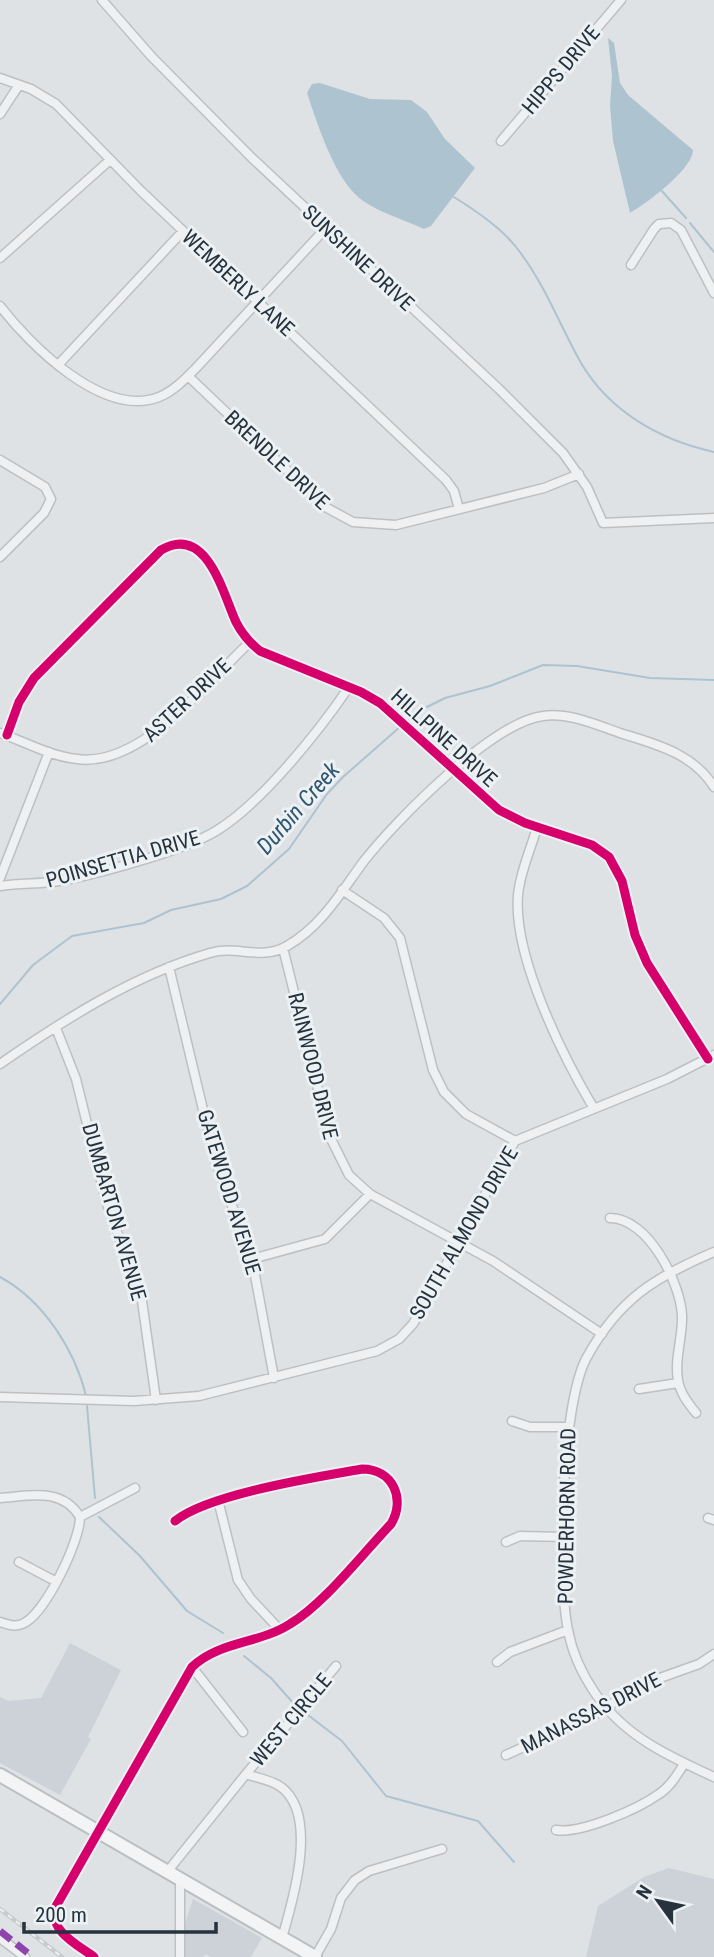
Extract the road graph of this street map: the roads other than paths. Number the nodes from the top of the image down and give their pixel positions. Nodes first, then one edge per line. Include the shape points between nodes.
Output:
1 (102, 0) edge
2 (621, 0) edge
3 (0, 78) edge
4 (19, 85) junction
5 (0, 114) edge
6 (501, 141) dead end
7 (110, 160) junction
8 (326, 228) junction
9 (183, 231) junction
10 (0, 258) edge
11 (631, 265) dead end
12 (714, 293) edge
13 (258, 302) junction
14 (0, 306) edge
15 (58, 365) junction
16 (188, 376) junction
17 (0, 460) edge
18 (579, 474) junction
19 (460, 509) junction
20 (714, 517) edge
21 (0, 557) edge
22 (250, 642) junction
23 (349, 687) junction
24 (4, 734) edge
25 (49, 752) junction
26 (455, 770) junction
27 (714, 786) edge
28 (537, 827) junction
29 (0, 878) edge
30 (0, 886) edge
31 (342, 890) junction
32 (284, 948) junction
33 (169, 967) junction
34 (56, 1028) junction
35 (711, 1057) edge
36 (0, 1064) edge
37 (593, 1107) junction
38 (515, 1141) junction
39 (370, 1194) junction
40 (610, 1218) dead end
41 (458, 1242) junction
42 (714, 1252) edge
43 (252, 1259) junction
44 (669, 1271) junction
45 (602, 1334) junction
46 (274, 1378) junction
47 (678, 1383) junction
48 (639, 1389) dead end
49 (0, 1397) edge
50 (156, 1400) junction
51 (696, 1413) dead end
52 (512, 1421) dead end
53 (569, 1427) junction
54 (135, 1488) dead end
55 (0, 1498) edge
56 (218, 1500) junction
57 (80, 1517) junction
58 (175, 1521) dead end
59 (564, 1537) junction
60 (506, 1542) dead end
61 (19, 1562) dead end
62 (55, 1581) junction
63 (0, 1622) edge
64 (280, 1630) junction
65 (568, 1630) junction
66 (714, 1654) edge
67 (497, 1662) dead end
68 (336, 1666) dead end
69 (192, 1667) junction
70 (606, 1707) junction
71 (243, 1732) dead end
72 (506, 1755) dead end
73 (684, 1764) junction
74 (246, 1774) junction
75 (0, 1775) edge
76 (714, 1777) edge
77 (97, 1830) junction
78 (556, 1830) dead end
79 (442, 1849) dead end
80 (167, 1872) junction
81 (180, 1879) junction
82 (0, 1938) edge
83 (282, 1938) junction
84 (25, 1957) edge
85 (94, 1957) edge
86 (180, 1957) edge
87 (315, 1957) edge

1 - 8 street, SUNSHINE DRIVE via 151,56
2 - 6 street, HIPPS DRIVE
3 - 4 street, WEMBERLY LANE
4 - 5 street
4 - 7 street, WEMBERLY LANE via 56,104
7 - 9 street, WEMBERLY LANE
7 - 10 street
8 - 13 street
8 - 18 street, SUNSHINE DRIVE via 512,401
9 - 13 street, WEMBERLY LANE
9 - 15 street
11 - 12 street via 654,229 671,223 685,236
13 - 16 street
13 - 19 street, WEMBERLY LANE via 446,480
14 - 15 street
15 - 16 street via 99,390 131,400 159,397
16 - 19 street, BRENDLE DRIVE via 341,518 386,526
17 - 21 street via 45,488 51,499 44,513
18 - 19 street, BRENDLE DRIVE via 544,488
18 - 20 street, SUNSHINE DRIVE via 603,523
22 - 23 street, HILLPINE DRIVE via 274,659
22 - 24 street, HILLPINE DRIVE via 206,558 184,546 165,548 34,678
22 - 25 street, ASTER DRIVE via 132,749 94,760
23 - 26 street, HILLPINE DRIVE via 401,719
23 - 30 street, POINSETTIA DRIVE via 267,786 214,832 70,878
24 - 25 street, ASTER DRIVE
25 - 29 street
26 - 27 street via 512,726 551,715 675,752 698,767
26 - 28 street, HILLPINE DRIVE via 499,810
26 - 31 street via 390,830
28 - 35 street, HILLPINE DRIVE via 592,845 615,866 647,962
28 - 37 street via 519,887 520,922 540,1004
31 - 32 street via 316,926
31 - 38 street via 384,918 400,938 433,1070 444,1093 466,1114
32 - 33 street via 256,954 219,950
32 - 39 street, RAINWOOD DRIVE via 332,1146 349,1175
33 - 34 street via 128,985
33 - 43 street, GATEWOOD AVENUE via 215,1160
34 - 36 street
34 - 50 street, DUMBARTON AVENUE via 74,1071 106,1201 142,1301
35 - 37 street, SOUTH ALMOND DRIVE
37 - 38 street, SOUTH ALMOND DRIVE
38 - 41 street, SOUTH ALMOND DRIVE
39 - 41 street, RAINWOOD DRIVE
39 - 43 street via 325,1239
40 - 44 street via 638,1227
41 - 45 street, RAINWOOD DRIVE
41 - 46 street, SOUTH ALMOND DRIVE via 413,1324 394,1343
42 - 44 street, POWDERHORN ROAD
43 - 46 street, GATEWOOD AVENUE
44 - 45 street, POWDERHORN ROAD via 629,1300
44 - 47 street via 682,1314
45 - 53 street, POWDERHORN ROAD via 577,1379
46 - 50 street, SOUTH ALMOND DRIVE via 200,1396
47 - 48 street
47 - 51 street
49 - 50 street, SOUTH ALMOND DRIVE
52 - 53 street via 530,1427
53 - 59 street, POWDERHORN ROAD
54 - 57 street
55 - 57 street via 64,1498
56 - 58 street via 187,1511
56 - 64 street via 238,1580
56 - 64 street via 362,1469 383,1474 395,1488 398,1506 391,1524 307,1611
57 - 62 street via 76,1542
59 - 60 street via 520,1536
59 - 65 street, POWDERHORN ROAD
61 - 62 street
62 - 63 street via 39,1611 26,1623
64 - 69 street via 214,1651
65 - 67 street via 510,1652
65 - 70 street, POWDERHORN ROAD via 584,1674
66 - 70 street, MANASSAS DRIVE via 646,1683
68 - 74 street, WEST CIRCLE
69 - 71 street
69 - 77 street
70 - 72 street, MANASSAS DRIVE
70 - 73 street, POWDERHORN ROAD via 635,1736
73 - 76 street, POWDERHORN ROAD
73 - 78 street via 666,1788 649,1800 580,1829
74 - 80 street, WEST CIRCLE
74 - 83 street, WEST CIRCLE via 282,1788 302,1826
75 - 77 main road
77 - 80 main road
77 - 85 street via 53,1917 57,1927
79 - 87 street via 360,1875 341,1898
80 - 81 main road
81 - 83 main road
81 - 86 street
82 - 84 street
83 - 87 main road

